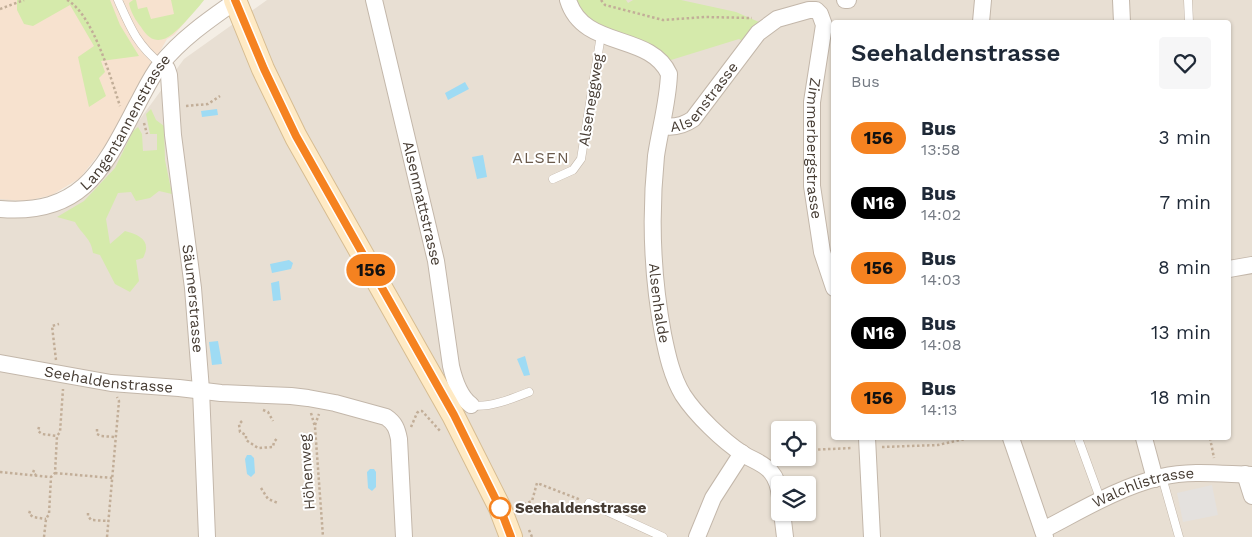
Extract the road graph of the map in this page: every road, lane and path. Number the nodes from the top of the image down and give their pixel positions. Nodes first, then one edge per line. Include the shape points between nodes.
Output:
1 (24, 0) edge
2 (67, 0) edge
3 (118, 0) edge
4 (236, 0) edge
5 (374, 0) edge
6 (568, 0) edge
7 (601, 0) edge
8 (982, 0) edge
9 (1121, 0) edge
10 (1188, 0) edge
11 (0, 9) edge
12 (816, 10) joint
13 (777, 19) junction
14 (981, 20) edge
15 (1122, 20) edge
16 (1189, 20) edge
17 (601, 35) junction
18 (161, 64) junction
19 (220, 96) dead end
20 (120, 106) dead end
21 (179, 107) dead end
22 (662, 126) junction
23 (553, 179) dead end
24 (0, 209) edge
25 (1252, 266) edge
26 (1231, 269) edge
27 (831, 279) edge
28 (59, 324) dead end
29 (0, 363) edge
30 (61, 375) junction
31 (201, 390) junction
32 (529, 392) dead end
33 (117, 397) dead end
34 (471, 404) joint
35 (308, 407) dead end
36 (242, 420) dead end
37 (39, 427) dead end
38 (97, 429) dead end
39 (410, 430) dead end
40 (57, 436) junction
41 (278, 437) dead end
42 (116, 438) junction
43 (446, 438) dead end
44 (960, 440) edge
45 (1012, 440) edge
46 (1079, 440) edge
47 (1145, 440) edge
48 (1210, 440) edge
49 (870, 442) edge
50 (853, 448) dead end
51 (816, 450) edge
52 (742, 453) junction
53 (1215, 465) dead end
54 (34, 470) dead end
55 (91, 471) dead end
56 (0, 472) edge
57 (55, 473) junction
58 (1249, 474) edge
59 (37, 476) junction
60 (94, 476) junction
61 (773, 476) edge
62 (51, 477) junction
63 (112, 478) junction
64 (1159, 478) junction
65 (261, 488) dead end
66 (1252, 496) edge
67 (1101, 501) junction
68 (278, 503) dead end
69 (589, 503) joint
70 (518, 506) dead end
71 (30, 511) dead end
72 (88, 513) dead end
73 (46, 519) junction
74 (108, 521) junction
75 (783, 521) edge
76 (1044, 534) edge
77 (44, 537) edge
78 (107, 537) edge
79 (207, 537) edge
80 (323, 537) edge
81 (404, 537) edge
82 (511, 537) edge
83 (663, 537) edge
84 (698, 537) edge
85 (785, 537) edge
86 (872, 537) edge
87 (1180, 537) edge

1 - 11 path
2 - 20 path via 76,6 99,46
3 - 18 lane via 133,34 148,54
4 - 18 street, Langentannenstrasse via 183,41
4 - 82 main road via 296,136 454,415
5 - 34 street, Alsenmattstrasse via 436,261 451,366 457,385
6 - 17 street, Alsenstrasse via 570,9 579,20
7 - 13 path via 605,5 663,20 705,17
8 - 14 street
9 - 15 street
10 - 16 lane
12 - 13 street, Alsenstrasse
12 - 27 street, Zimmerbergstrasse via 824,25 812,102 812,186 822,252
13 - 22 street, Alsenstrasse via 758,33 693,119 681,126
17 - 22 street, Alsenstrasse via 652,54 664,64 669,74
17 - 23 lane, Alseneggweg via 581,159 573,170
18 - 24 street, Langentannenstrasse via 110,156 92,180 75,194 40,209
18 - 31 street, Säumerstrasse via 169,75
19 - 21 path via 208,104
22 - 52 street, Alsenhalde via 652,203 656,292 666,348 683,395 716,431
25 - 26 street
28 - 30 path via 52,326
29 - 30 street, Seehaldenstrasse
30 - 31 street, Seehaldenstrasse via 122,385
30 - 40 path via 60,432
31 - 79 street, Säumerstrasse
31 - 81 street, Seehaldenstrasse via 299,397 378,414 393,421 399,439
32 - 34 lane via 484,406
33 - 42 path
35 - 80 path, Höhenweg via 315,427
36 - 41 path via 240,432 256,447 273,447
37 - 40 path via 42,434
38 - 42 path via 100,436
39 - 43 path via 417,413 422,411
40 - 57 path
42 - 63 path
44 - 49 path via 938,445
45 - 76 street
46 - 67 lane
47 - 64 street
48 - 53 path
49 - 86 street
50 - 51 path
52 - 61 street via 765,466
52 - 84 street via 713,498
54 - 59 path
55 - 60 path
56 - 59 path
57 - 60 path
57 - 62 path
58 - 64 street, Walchlistrasse via 1192,473
58 - 66 street
59 - 62 path
60 - 63 path
62 - 73 path
63 - 74 path
64 - 67 street, Walchlistrasse via 1126,488
64 - 87 lane
65 - 68 path via 268,499
67 - 76 street, Walchlistrasse
69 - 70 path via 537,483 532,501
69 - 83 lane
71 - 73 path via 33,517
72 - 74 path via 91,520
73 - 77 path
74 - 78 path
75 - 85 street

